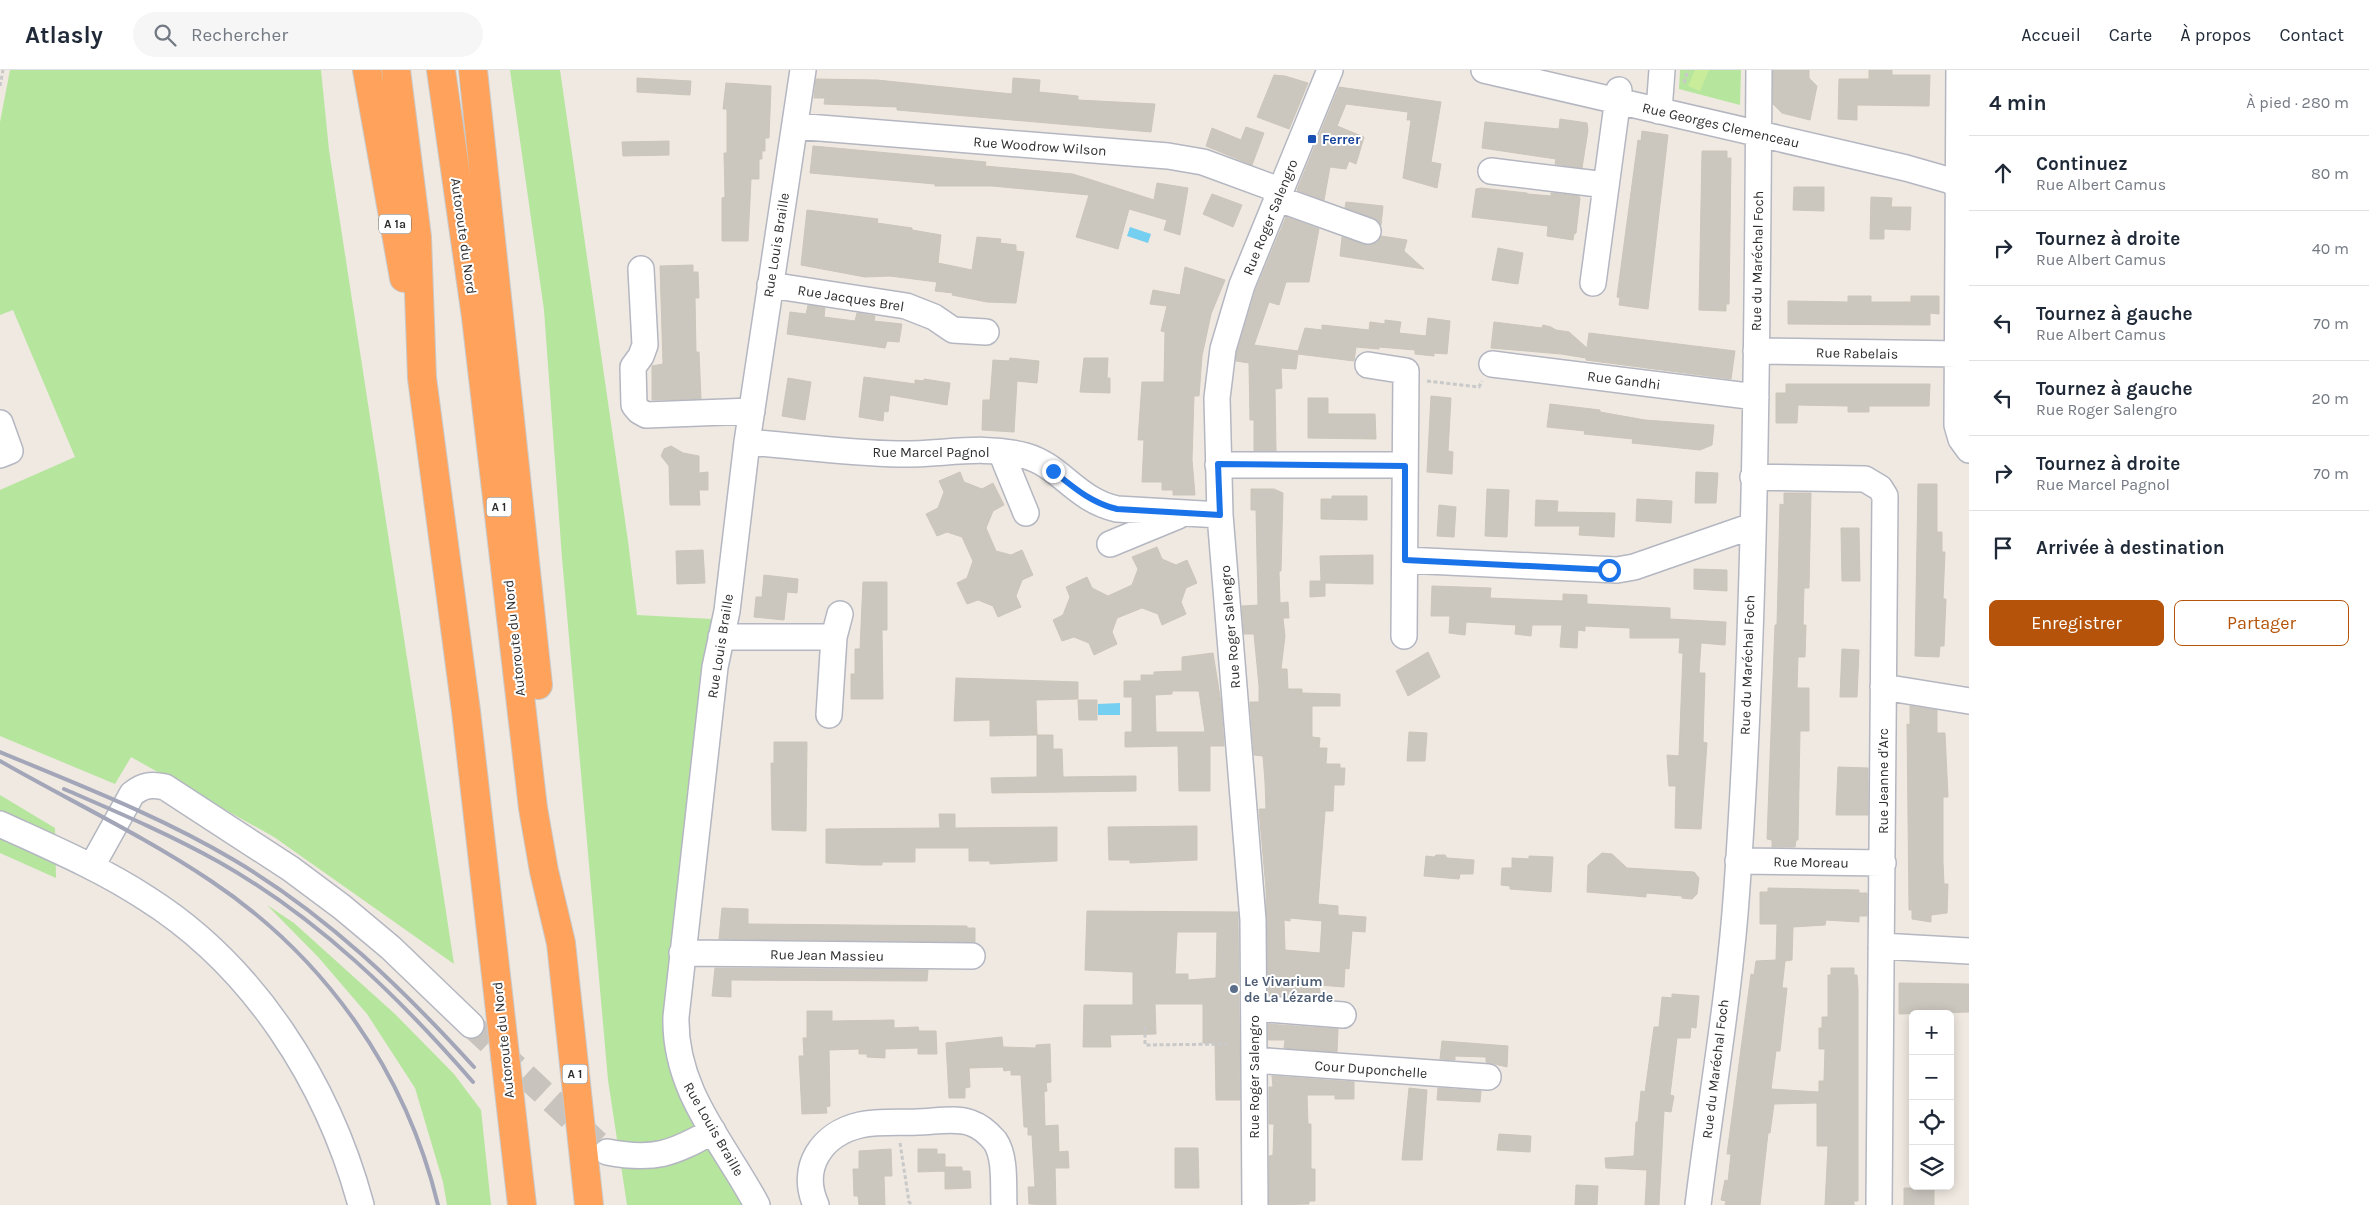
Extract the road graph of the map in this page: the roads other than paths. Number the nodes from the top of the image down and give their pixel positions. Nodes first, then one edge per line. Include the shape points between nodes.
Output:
1 (367, 70) edge
2 (396, 70) edge
3 (441, 70) edge
4 (473, 70) edge
5 (803, 70) edge
6 (1330, 70) edge
7 (1484, 70) edge
8 (1534, 70) edge
9 (1662, 70) edge
10 (1759, 70) edge
11 (1959, 70) edge
12 (1618, 95) junction
13 (1659, 105) junction
14 (795, 126) junction
15 (1758, 129) junction
16 (1491, 172) dead end
17 (1963, 180) edge
18 (1606, 185) junction
19 (1278, 194) junction
20 (1368, 231) dead end
21 (641, 269) dead end
22 (1593, 283) dead end
23 (770, 285) junction
24 (986, 332) dead end
25 (1756, 351) junction
26 (1959, 354) junction
27 (1492, 364) road end
28 (1368, 365) dead end
29 (422, 378) junction
30 (1756, 397) junction
31 (752, 411) junction
32 (0, 423) edge
33 (747, 442) junction
34 (1969, 450) edge
35 (1001, 452) junction
36 (0, 455) edge
37 (1218, 464) junction
38 (1405, 466) junction
39 (1754, 477) junction
40 (1026, 513) dead end
41 (1185, 513) junction
42 (1220, 515) junction
43 (1752, 526) junction
44 (1110, 544) dead end
45 (1405, 560) junction
46 (1404, 636) dead end
47 (721, 638) junction
48 (1883, 687) junction
49 (1969, 700) edge
50 (830, 715) dead end
51 (0, 824) edge
52 (1738, 861) junction
53 (1883, 863) junction
54 (92, 866) junction
55 (561, 943) junction
56 (1880, 946) junction
57 (1969, 951) edge
58 (682, 953) junction
59 (972, 956) dead end
60 (1254, 1008) junction
61 (1344, 1015) dead end
62 (471, 1025) tunnel mouth
63 (1254, 1060) junction
64 (1488, 1077) dead end
65 (712, 1131) junction
66 (607, 1152) tunnel mouth
67 (361, 1205) edge
68 (522, 1205) edge
69 (589, 1205) edge
70 (757, 1205) edge
71 (816, 1205) edge
72 (1004, 1205) edge
73 (1255, 1205) edge
74 (1698, 1205) edge
75 (1879, 1205) edge

1 - 29 highway, A 1a
2 - 29 highway, Autoroute du Nord via 417,237
3 - 55 highway, Autoroute du Nord / A 1 via 479,347 533,808
4 - 55 highway via 553,818
5 - 14 street, Rue Louis Braille
6 - 19 street, Rue Roger Salengro
7 - 12 street, Rue Georges Clemenceau
8 - 12 street, Rue Georges Clemenceau
9 - 13 street
10 - 15 street, Rue du Maréchal Foch
11 - 17 street
12 - 13 street, Rue Georges Clemenceau
12 - 18 street
13 - 15 street, Rue Georges Clemenceau
14 - 19 street, Rue Woodrow Wilson via 1168,156 1203,162
14 - 23 street, Rue Louis Braille
15 - 17 street, Rue Georges Clemenceau
15 - 25 street, Rue du Maréchal Foch
16 - 18 street
17 - 26 street
18 - 22 street
19 - 20 street, Rue Woodrow Wilson
19 - 37 street, Rue Roger Salengro via 1242,285 1223,349 1217,398
21 - 31 street via 645,344 633,367 634,405 639,412 646,415
23 - 24 street, Rue Jacques Brel via 897,304 934,317 953,330
23 - 31 street, Rue Louis Braille
25 - 26 street, Rue Rabelais
25 - 30 street, Rue du Maréchal Foch
26 - 34 street via 1957,425 1961,440
27 - 30 street, Rue Gandhi
28 - 38 street via 1406,371
29 - 68 highway, Autoroute du Nord via 466,711
30 - 39 street, Rue du Maréchal Foch
31 - 33 street, Rue Louis Braille
32 - 36 street via 10,451
33 - 35 street, Rue Marcel Pagnol via 897,454 968,449
33 - 47 street, Rue Louis Braille
35 - 40 street
35 - 41 street, Rue Marcel Pagnol via 1038,461 1102,506
37 - 38 street
37 - 42 street, Rue Roger Salengro
38 - 45 street
39 - 43 street, Rue du Maréchal Foch
39 - 48 street, Rue Jeanne d'Arc via 1865,479 1883,492
41 - 42 street, Rue Marcel Pagnol
41 - 44 street
42 - 60 street, Rue Roger Salengro via 1251,889
43 - 45 street via 1617,570
43 - 52 street, Rue du Maréchal Foch
45 - 46 street
47 - 50 street via 837,625
47 - 58 street, Rue Louis Braille
48 - 49 street
48 - 53 street, Rue Jeanne d'Arc
51 - 54 street
52 - 53 street, Rue Moreau
52 - 74 street, Rue du Maréchal Foch via 1733,930
53 - 56 street, Rue Jeanne d'Arc
54 - 62 street via 132,794 149,785 165,788 291,869 342,907 391,948
54 - 67 street via 181,923 246,983 273,1020 320,1097 350,1167
55 - 69 highway, Autoroute du Nord / A 1
56 - 57 street
56 - 75 street, Rue Jeanne d'Arc
58 - 59 street, Rue Jean Massieu
58 - 65 street, Rue Louis Braille via 676,1009 677,1047 690,1091
60 - 61 street
60 - 63 street, Rue Roger Salengro
63 - 64 street, Cour Duponchelle
63 - 73 street, Rue Roger Salengro
65 - 66 street via 666,1154 634,1158
65 - 70 street, Rue Louis Braille
71 - 72 street via 810,1169 822,1145 842,1132 860,1125 964,1121 983,1130 1000,1152

